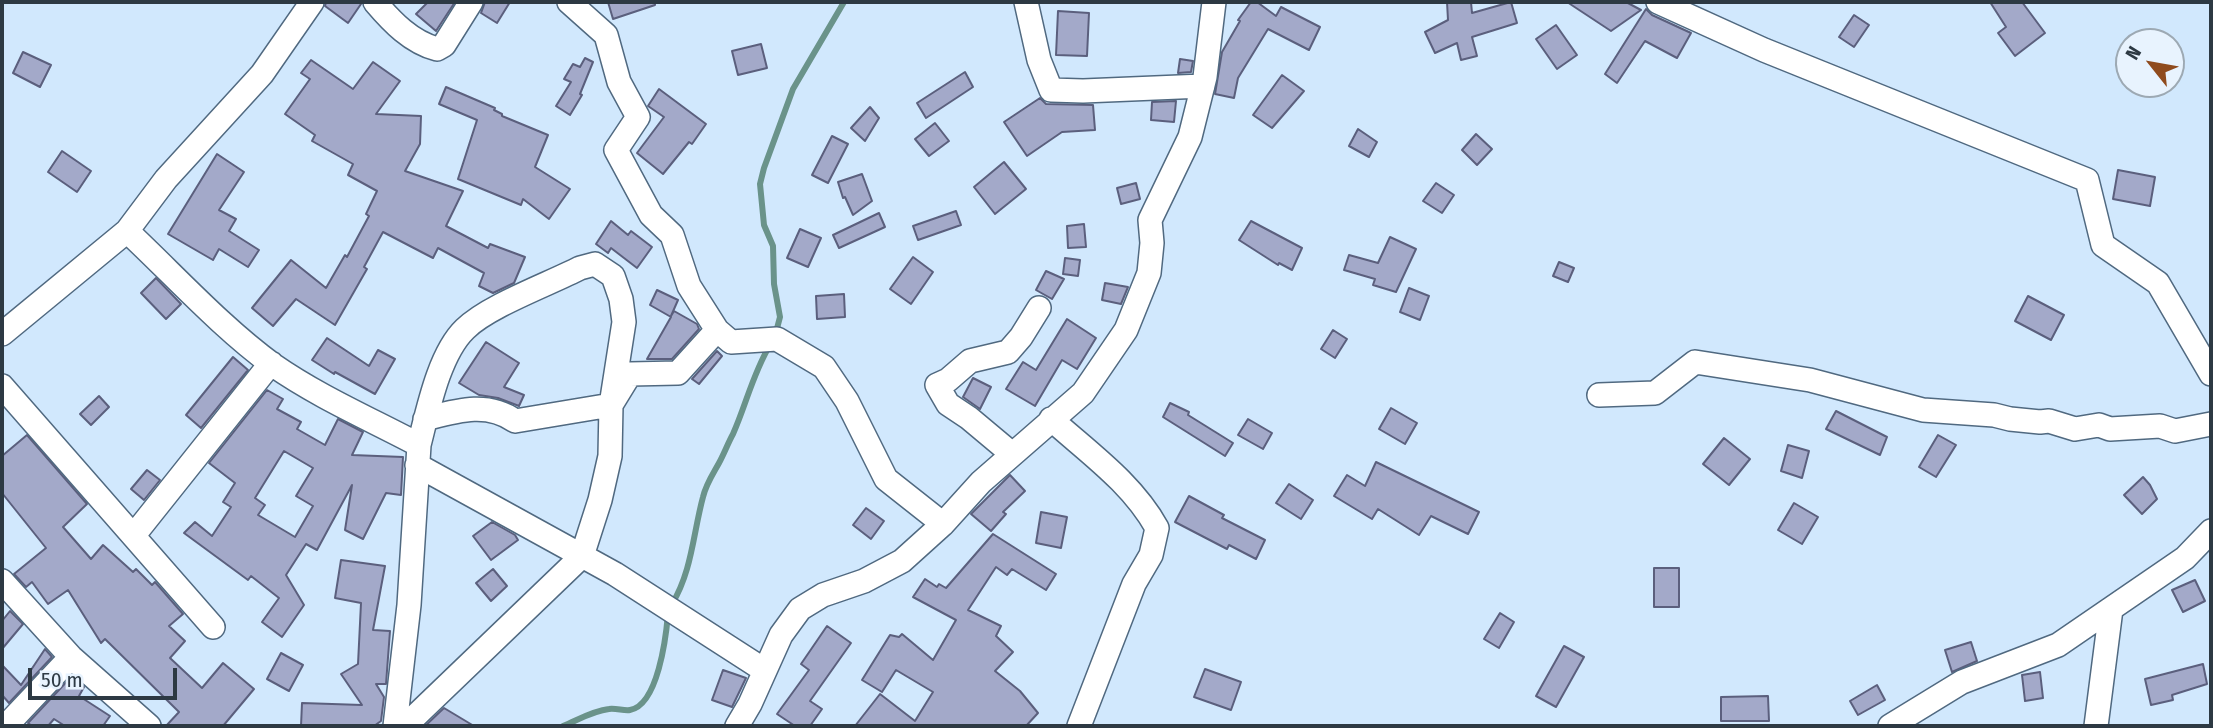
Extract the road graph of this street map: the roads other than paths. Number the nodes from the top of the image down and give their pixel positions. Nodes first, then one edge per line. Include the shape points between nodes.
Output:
1 (312, 2) edge
2 (375, 2) edge
3 (471, 2) edge
4 (569, 2) edge
5 (1026, 2) edge
6 (1214, 2) edge
7 (1658, 2) edge
8 (1202, 86) junction
9 (127, 231) junction
10 (1039, 308) dead end
11 (717, 330) junction
12 (2, 334) edge
13 (271, 363) junction
14 (2211, 374) edge
15 (2, 386) edge
16 (1599, 395) dead end
17 (611, 405) junction
18 (425, 419) junction
19 (1051, 419) junction
20 (2211, 424) edge
21 (1012, 454) junction
22 (418, 455) junction
23 (943, 524) junction
24 (2211, 531) edge
25 (134, 535) junction
26 (582, 556) junction
27 (2, 581) edge
28 (2111, 609) junction
29 (213, 627) dead end
30 (72, 657) junction
31 (764, 670) junction
32 (6, 726) edge
33 (149, 726) edge
34 (395, 726) edge
35 (405, 726) edge
36 (737, 726) edge
37 (1080, 726) edge
38 (1890, 726) edge
39 (2096, 726) edge

1 - 9 street via 262,74 166,178
2 - 3 street via 402,30 437,49
4 - 11 street via 606,35 619,82 638,117 616,150 651,215 672,235 689,286
5 - 8 street via 1051,90
6 - 8 street
7 - 14 street via 1763,50 2087,180 2103,245 2158,283
8 - 19 street via 1190,137 1150,220 1149,273 1126,330 1083,393
9 - 12 street
9 - 13 street
10 - 21 street via 1008,352 970,361 937,385 948,404
11 - 17 street via 678,373 630,374
11 - 23 street via 731,342 777,339 824,367 847,401 886,479
13 - 22 street
13 - 25 street
15 - 25 street
16 - 20 street via 1655,393 1695,362 1810,380 1923,410 2049,421 2075,429 2160,426 2175,431
17 - 18 street via 515,421 491,409 461,410
17 - 18 street via 624,323 613,276 595,264 496,307 465,328 451,348
17 - 26 street via 610,456
18 - 22 street
19 - 21 street
19 - 37 street via 1127,485 1157,528 1151,555 1134,584
21 - 23 street
22 - 26 street
22 - 34 street via 409,605
23 - 31 street via 902,561 800,609
24 - 28 street via 2185,558
25 - 29 street
26 - 31 street
26 - 35 street
27 - 30 street
28 - 38 street via 2058,645 1962,682
28 - 39 street
30 - 32 street
30 - 33 street
31 - 36 street

